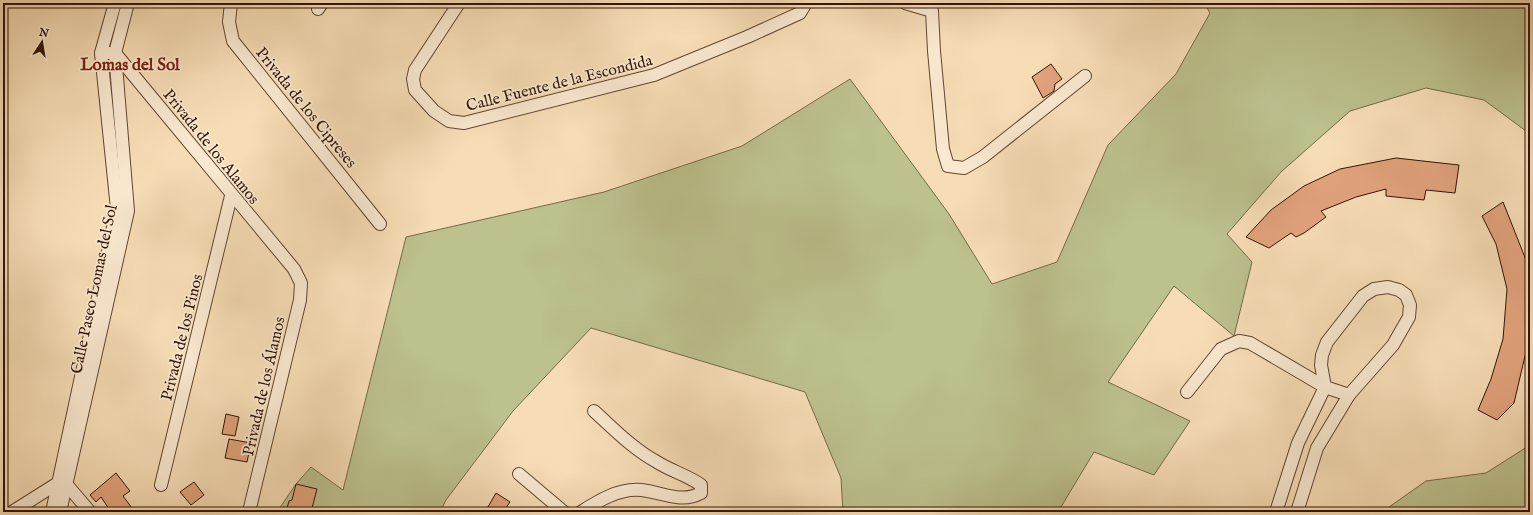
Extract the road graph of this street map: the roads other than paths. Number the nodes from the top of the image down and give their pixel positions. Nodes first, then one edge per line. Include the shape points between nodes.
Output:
1 (115, 3) edge
2 (128, 3) edge
3 (231, 3) edge
4 (460, 3) edge
5 (806, 3) edge
6 (905, 3) edge
7 (101, 53) junction
8 (115, 53) junction
9 (1085, 76) dead end
10 (231, 196) junction
11 (380, 224) dead end
12 (294, 269) joint
13 (1325, 387) junction
14 (1186, 392) dead end
15 (1349, 395) junction
16 (594, 411) dead end
17 (519, 474) dead end
18 (62, 484) junction
19 (161, 485) dead end
20 (12, 512) edge
21 (52, 512) edge
22 (60, 512) edge
23 (90, 512) edge
24 (249, 512) edge
25 (564, 512) edge
26 (581, 512) edge
27 (1276, 512) edge
28 (1297, 512) edge

1 - 7 street, Calle Paseo Lomas del Sol
2 - 8 street, Calle Paseo Lomas del Sol
3 - 11 street, Privada de los Cipreses via 229,22 233,41
4 - 5 street, Calle Fuente de la Escondida via 415,70 413,79 415,90 434,111 449,121 464,123 654,75 800,13
6 - 9 street via 932,11 943,149 948,166 964,168 983,157
7 - 8 street
7 - 18 street, Calle Paseo Lomas del Sol via 117,209
8 - 10 street, Privada de los Alamos
8 - 18 street, Calle Paseo Lomas del Sol via 128,211
10 - 12 street, Privada de los Alamos
10 - 19 street, Privada de los Pinos
12 - 24 street, Privada de los Álamos via 301,283 300,300
13 - 14 street via 1250,343 1239,341 1221,349
13 - 15 street
13 - 15 street via 1320,365 1327,342 1362,296 1374,289 1388,287 1399,290 1406,296 1410,305 1409,317 1402,332
13 - 27 street via 1298,443
15 - 28 street via 1317,448
16 - 26 street via 631,445 657,463 688,476 701,485 701,493 691,499 640,490 616,493
17 - 25 street
18 - 20 street
18 - 21 street
18 - 22 street
18 - 23 street

